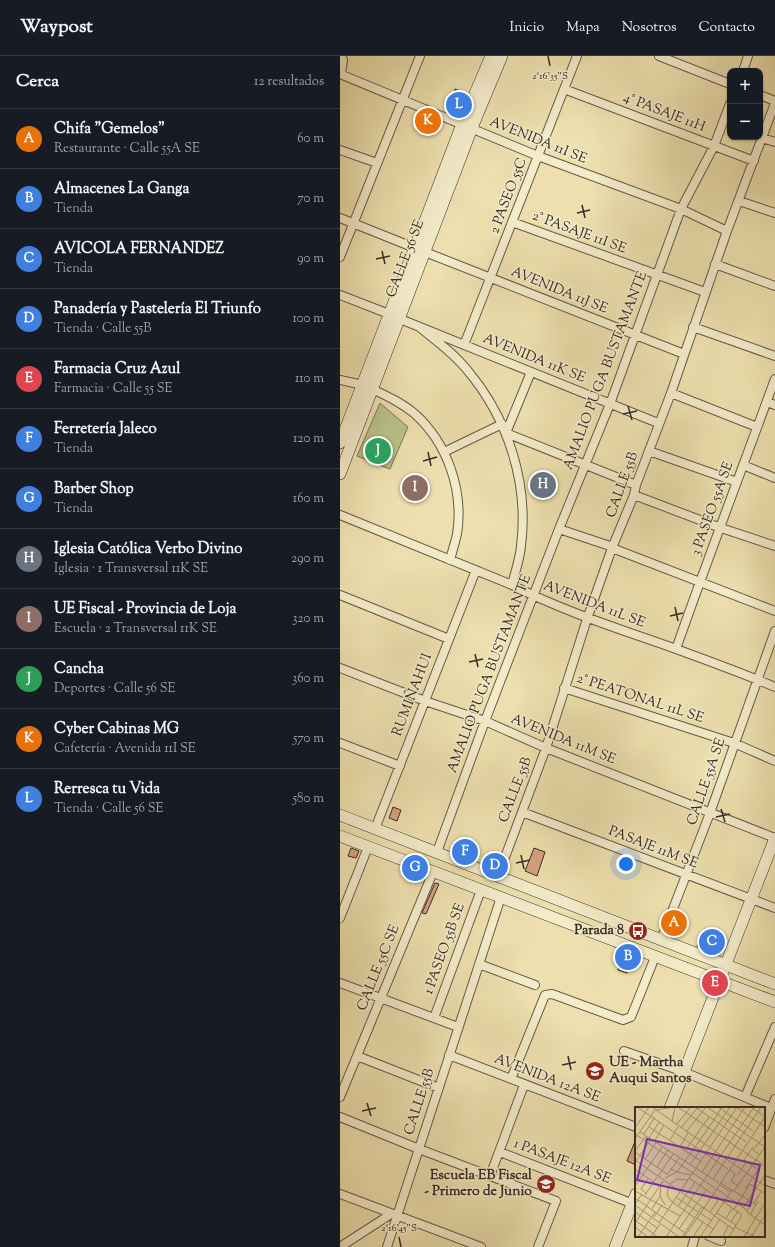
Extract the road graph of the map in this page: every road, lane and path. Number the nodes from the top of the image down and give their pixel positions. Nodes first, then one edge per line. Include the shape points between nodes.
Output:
1 (351, 56) edge
2 (420, 56) edge
3 (491, 56) edge
4 (502, 56) edge
5 (577, 56) edge
6 (658, 56) edge
7 (748, 56) edge
8 (342, 58) edge
9 (744, 68) edge
10 (341, 74) edge
11 (727, 83) edge
12 (564, 89) junction
13 (763, 96) edge
14 (402, 100) junction
15 (775, 102) edge
16 (727, 112) edge
17 (467, 126) junction
18 (763, 135) edge
19 (763, 138) edge
20 (761, 140) edge
21 (775, 142) edge
22 (714, 146) junction
23 (340, 150) edge
24 (538, 156) junction
25 (754, 161) junction
26 (377, 163) junction
27 (739, 200) junction
28 (681, 210) junction
29 (775, 213) edge
30 (340, 218) edge
31 (512, 222) junction
32 (353, 223) junction
33 (727, 231) junction
34 (420, 250) junction
35 (340, 257) edge
36 (715, 264) junction
37 (656, 275) junction
38 (491, 278) junction
39 (775, 286) edge
40 (705, 292) junction
41 (340, 295) edge
42 (354, 300) junction
43 (340, 301) edge
44 (395, 317) junction
45 (418, 326) junction
46 (693, 327) junction
47 (635, 335) junction
48 (464, 345) junction
49 (684, 354) junction
50 (775, 356) edge
51 (531, 372) junction
52 (775, 379) edge
53 (340, 380) edge
54 (368, 387) junction
55 (670, 393) junction
56 (766, 402) junction
57 (610, 404) junction
58 (775, 405) edge
59 (658, 423) junction
60 (502, 424) junction
61 (757, 427) junction
62 (506, 433) junction
63 (340, 443) edge
64 (649, 451) junction
65 (444, 452) junction
66 (743, 465) junction
67 (585, 466) junction
68 (340, 474) edge
69 (775, 478) edge
70 (737, 482) junction
71 (636, 485) junction
72 (634, 495) junction
73 (340, 516) edge
74 (721, 528) junction
75 (559, 529) junction
76 (775, 546) edge
77 (612, 548) junction
78 (450, 560) junction
79 (476, 570) junction
80 (699, 582) junction
81 (512, 585) junction
82 (340, 595) edge
83 (534, 596) junction
84 (775, 610) edge
85 (587, 619) junction
86 (775, 631) edge
87 (449, 638) junction
88 (676, 649) junction
89 (340, 668) edge
90 (758, 680) junction
91 (775, 687) edge
92 (564, 688) junction
93 (425, 701) junction
94 (485, 721) junction
95 (340, 743) edge
96 (734, 744) junction
97 (546, 748) junction
98 (775, 762) edge
99 (400, 766) junction
100 (522, 812) junction
101 (710, 813) junction
102 (340, 815) edge
103 (375, 829) junction
104 (340, 836) edge
105 (775, 838) edge
106 (368, 847) junction
107 (437, 852) junction
108 (433, 872) junction
109 (686, 875) junction
110 (498, 876) junction
111 (481, 890) junction
112 (501, 898) junction
113 (751, 899) junction
114 (775, 908) edge
115 (340, 917) edge
116 (661, 940) junction
117 (655, 956) junction
118 (479, 964) junction
119 (725, 965) junction
120 (719, 981) junction
121 (340, 983) edge
122 (775, 984) edge
123 (535, 985) dead end
124 (381, 998) junction
125 (775, 1002) edge
126 (434, 1018) junction
127 (458, 1027) junction
128 (775, 1027) edge
129 (624, 1051) dead end
130 (449, 1055) junction
131 (357, 1056) junction
132 (684, 1072) junction
133 (511, 1079) junction
134 (524, 1085) junction
135 (438, 1088) junction
136 (340, 1097) edge
137 (745, 1097) junction
138 (775, 1099) edge
139 (670, 1107) edge
140 (771, 1108) junction
141 (340, 1117) edge
142 (765, 1125) edge
143 (635, 1127) edge
144 (419, 1149) junction
145 (500, 1152) junction
146 (490, 1176) junction
147 (765, 1180) edge
148 (775, 1184) edge
149 (340, 1194) edge
150 (635, 1201) edge
151 (394, 1215) junction
152 (695, 1237) edge
153 (711, 1237) edge
154 (721, 1241) edge
155 (340, 1247) edge
156 (387, 1247) edge
157 (481, 1247) edge
158 (538, 1247) edge
159 (616, 1247) edge
160 (692, 1247) edge

1 - 8 street
2 - 14 street
3 - 17 main road, CALLE 56 SE
4 - 17 main road, CALLE 56 SE
5 - 12 street, 2 PASEO 55C
6 - 11 street
7 - 9 street
8 - 10 street
10 - 14 street, AVENIDA 11I SE
12 - 22 street, 4° PASAJE 11H
12 - 24 street, 2 PASEO 55C
13 - 15 street
14 - 17 street, AVENIDA 11I SE
14 - 26 street
15 - 18 street, CALLE 55B
16 - 22 street, AMALIO PUGA BUSTAMANTE
17 - 24 street, AVENIDA 11I SE
17 - 34 main road, CALLE 56 SE
19 - 21 street
20 - 25 street, CALLE 55B
22 - 25 street, 4° PASAJE 11H
22 - 28 street, AMALIO PUGA BUSTAMANTE
23 - 26 street
24 - 28 street, AVENIDA 11I SE
24 - 31 street, 2 PASEO 55C
25 - 27 street, CALLE 55B
26 - 32 street
27 - 29 street
27 - 33 street, CALLE 55B
28 - 33 street, AVENIDA 11I SE
28 - 37 street, AMALIO PUGA BUSTAMANTE
30 - 32 street, AVENIDA 11J SE
31 - 37 street, 2° PASAJE 11I SE
31 - 38 street, 2 PASEO 55C
32 - 34 street, AVENIDA 11J SE
32 - 35 street
33 - 36 street, CALLE 55B
34 - 38 street, AVENIDA 11J SE
34 - 44 main road, CALLE 56 SE
36 - 39 street
36 - 40 street, CALLE 55B
37 - 40 street, 2° PASAJE 11I SE
37 - 47 street, AMALIO PUGA BUSTAMANTE
38 - 47 street, AVENIDA 11J SE
38 - 48 street, 2 PASEO 55C
40 - 46 street, CALLE 55B
41 - 42 street, AVENIDA 11K SE
42 - 43 street
42 - 44 street, AVENIDA 11K SE
44 - 45 street, AVENIDA 11K SE
44 - 54 main road, CALLE 56 SE
45 - 48 street, AVENIDA 11K SE
45 - 60 street via 467,370 487,396
46 - 49 street, CALLE 55B
46 - 50 street
47 - 49 street, AVENIDA 11J SE
47 - 57 street, AMALIO PUGA BUSTAMANTE
48 - 51 street, AVENIDA 11K SE
49 - 55 street, CALLE 55B
51 - 57 street, AVENIDA 11K SE
51 - 62 street
52 - 56 street, 3 PASEO 55A SE
53 - 54 street
54 - 63 main road, CALLE 56 SE
54 - 65 street via 394,399 414,413 431,431
54 - 68 main road, CALLE 56 SE
55 - 59 street, CALLE 55B
55 - 61 street
56 - 58 street
56 - 61 street, 3 PASEO 55A SE
57 - 59 street, AVENIDA 11K SE
57 - 67 street, AMALIO PUGA BUSTAMANTE
59 - 64 street, CALLE 55B
60 - 62 street
60 - 65 street
61 - 66 street, 3 PASEO 55A SE
62 - 67 street
62 - 81 street via 518,470 523,508 521,546
64 - 70 street
64 - 71 street, CALLE 55B
65 - 78 street via 454,478 458,506 457,533
66 - 69 street
66 - 70 street, 3 PASEO 55A SE
67 - 71 street
67 - 75 street, AMALIO PUGA BUSTAMANTE
70 - 74 street, 3 PASEO 55A SE
71 - 72 street, CALLE 55B
72 - 74 street
72 - 77 street, CALLE 55B
73 - 78 street, AVENIDA 11L SE
74 - 76 street
74 - 80 street, 3 PASEO 55A SE
75 - 77 street
75 - 83 street, AMALIO PUGA BUSTAMANTE
77 - 80 street
77 - 85 street, CALLE 55B
78 - 79 street, AVENIDA 11L SE
79 - 81 street, AVENIDA 11L SE
79 - 87 street, RUMIÑAHUI
80 - 84 street
80 - 88 street, 3 PASEO 55A SE
81 - 83 street, AVENIDA 11L SE
82 - 87 street
83 - 85 street, AVENIDA 11L SE
83 - 94 street, AMALIO PUGA BUSTAMANTE
85 - 88 street, AVENIDA 11L SE
85 - 92 street, CALLE 55B
86 - 90 street, CALLE 55A SE
87 - 93 street, RUMIÑAHUI
88 - 90 street, AVENIDA 11L SE
89 - 93 street, AVENIDA 11M SE
90 - 91 street, AVENIDA 11L SE
90 - 96 street, CALLE 55A SE
92 - 96 street, 2° PEATONAL 11L SE
92 - 97 street, CALLE 55B
93 - 94 street, AVENIDA 11M SE
93 - 99 street, RUMIÑAHUI
94 - 97 street, AVENIDA 11M SE
94 - 107 street, AMALIO PUGA BUSTAMANTE
95 - 99 street
96 - 98 street, 2° PEATONAL 11L SE
96 - 101 street, CALLE 55A SE
97 - 100 street, CALLE 55B
97 - 101 street, AVENIDA 11M SE
99 - 103 street, RUMIÑAHUI
100 - 109 street, PASAJE 11M SE
100 - 110 street, CALLE 55B
101 - 105 street, AVENIDA 11M SE
101 - 109 street, CALLE 55A SE
102 - 103 main road
103 - 107 main road
104 - 106 main road
105 - 113 main road
106 - 108 main road
106 - 115 street
107 - 110 main road
108 - 111 main road
108 - 124 street, CALLE 55C SE
109 - 113 street, PASAJE 11M SE
109 - 116 street, CALLE 55A SE
110 - 116 main road
111 - 112 main road
111 - 126 street, 1 PASEO 55B SE
112 - 117 main road
112 - 118 street, CALLE 55B
113 - 114 street, PASAJE 11M SE
113 - 119 main road
116 - 119 main road
117 - 120 main road
117 - 133 street via 630,1017 624,1020 552,994 545,995
118 - 123 street
118 - 127 street, CALLE 55B
119 - 120 main road
119 - 122 main road
120 - 125 main road
120 - 132 main road
121 - 124 street
124 - 126 street
124 - 131 street, CALLE 55C SE
126 - 127 street
127 - 130 street, CALLE 55B
128 - 137 street
129 - 132 street
130 - 133 street, AVENIDA 12A SE
130 - 135 street, CALLE 55B
131 - 135 street
131 - 136 street, CALLE 55C SE
132 - 137 street
132 - 139 main road
133 - 134 street, AVENIDA 12A SE
134 - 143 street, AVENIDA 12A SE
134 - 145 street
135 - 144 street, CALLE 55B
137 - 140 street
138 - 140 street
140 - 142 street
141 - 144 street
144 - 146 street
144 - 151 street, CALLE 55B
145 - 146 street
145 - 150 street, 1 PASAJE 12A SE
146 - 158 street via 556,1201
147 - 148 street
149 - 151 street
150 - 159 main road
151 - 155 street
151 - 156 street, CALLE 55B
151 - 157 street
152 - 160 street
153 - 154 street

